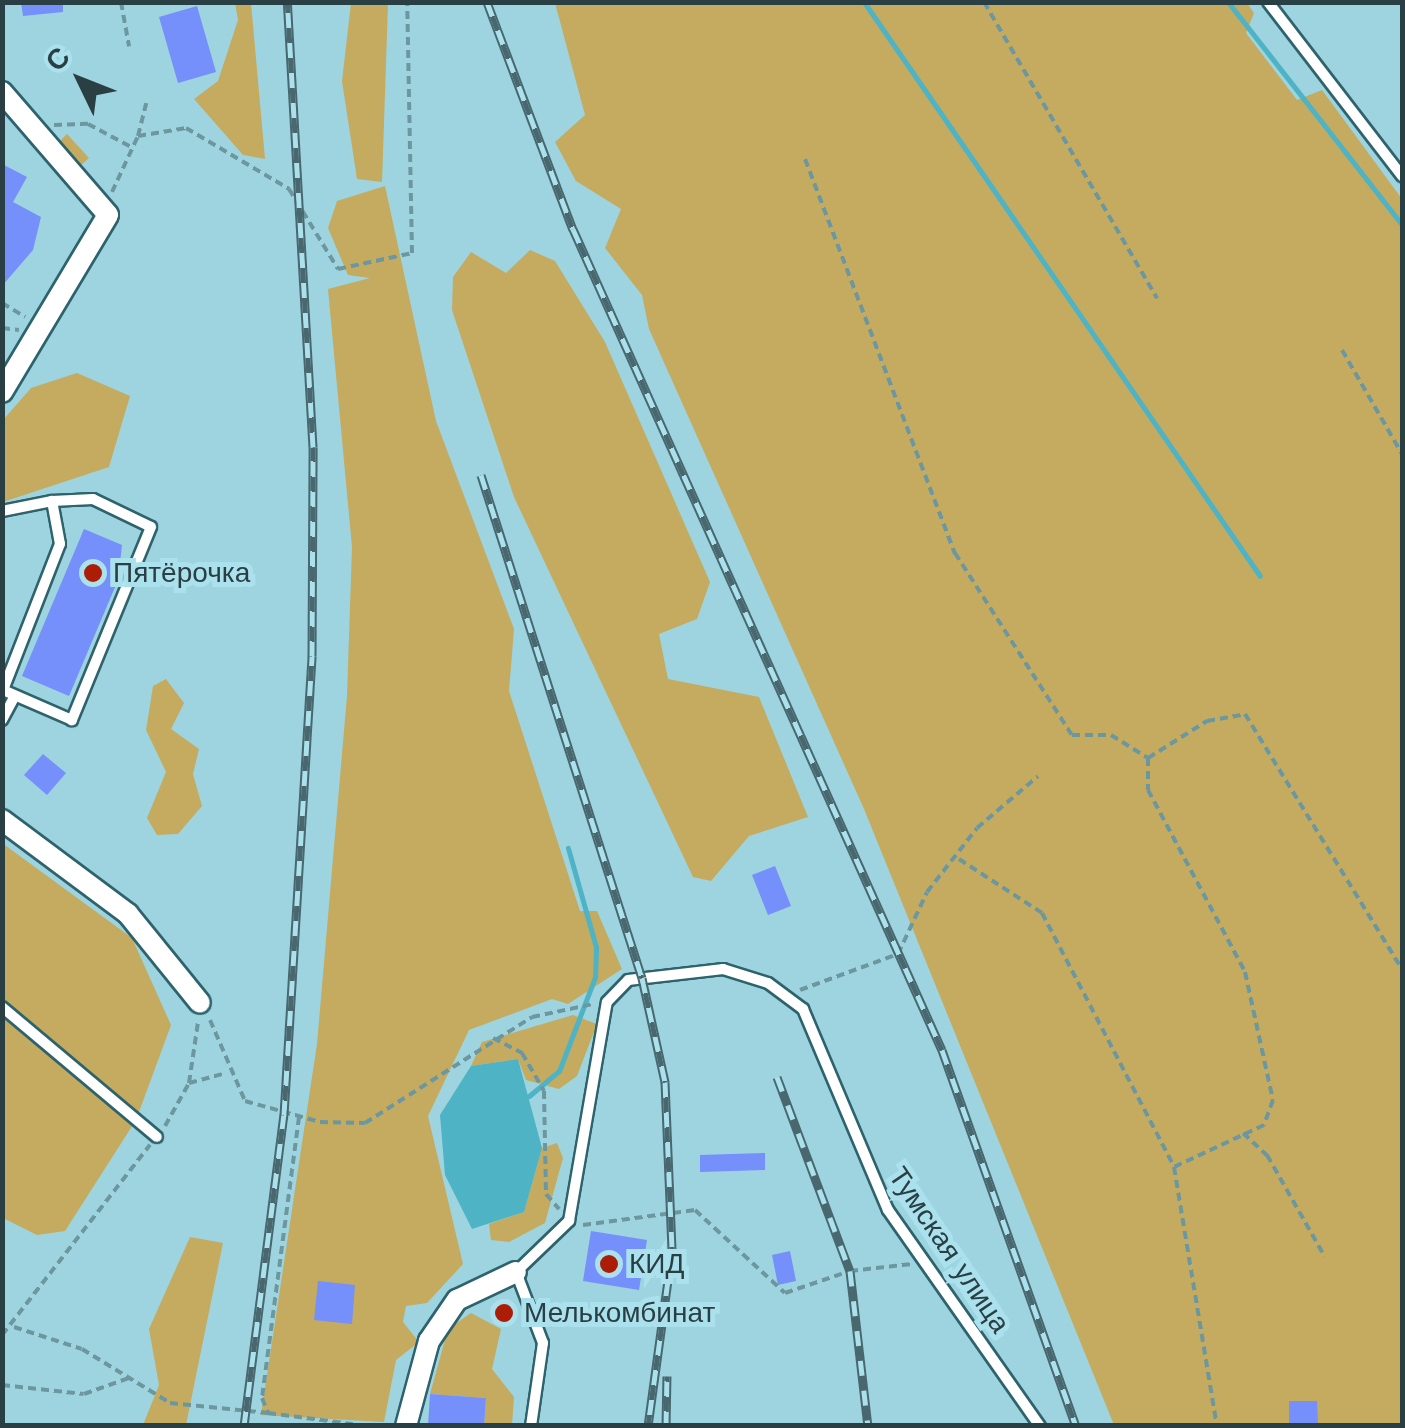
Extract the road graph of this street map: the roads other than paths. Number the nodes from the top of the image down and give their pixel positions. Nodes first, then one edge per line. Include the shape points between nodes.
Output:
1 (1268, 2) edge
2 (2, 92) edge
3 (1402, 176) edge
4 (8, 383) edge
5 (52, 502) junction
6 (2, 511) edge
7 (13, 700) junction
8 (2, 720) edge
9 (2, 820) edge
10 (200, 1003) road end
11 (2, 1006) edge
12 (157, 1137) road end
13 (516, 1272) junction
14 (406, 1426) edge
15 (531, 1426) edge
16 (1040, 1426) edge

1 - 3 lane
2 - 4 street via 108,214
5 - 6 lane
5 - 7 lane via 60,544 4,677
5 - 7 lane via 93,499 140,518 150,542 82,710 60,720
7 - 8 lane
9 - 10 street via 128,914
11 - 12 lane
13 - 14 street via 457,1300 429,1341
13 - 15 lane via 542,1343
13 - 16 lane, Тумская улица via 569,1221 606,1002 628,980 724,969 786,996 825,1046 861,1159

